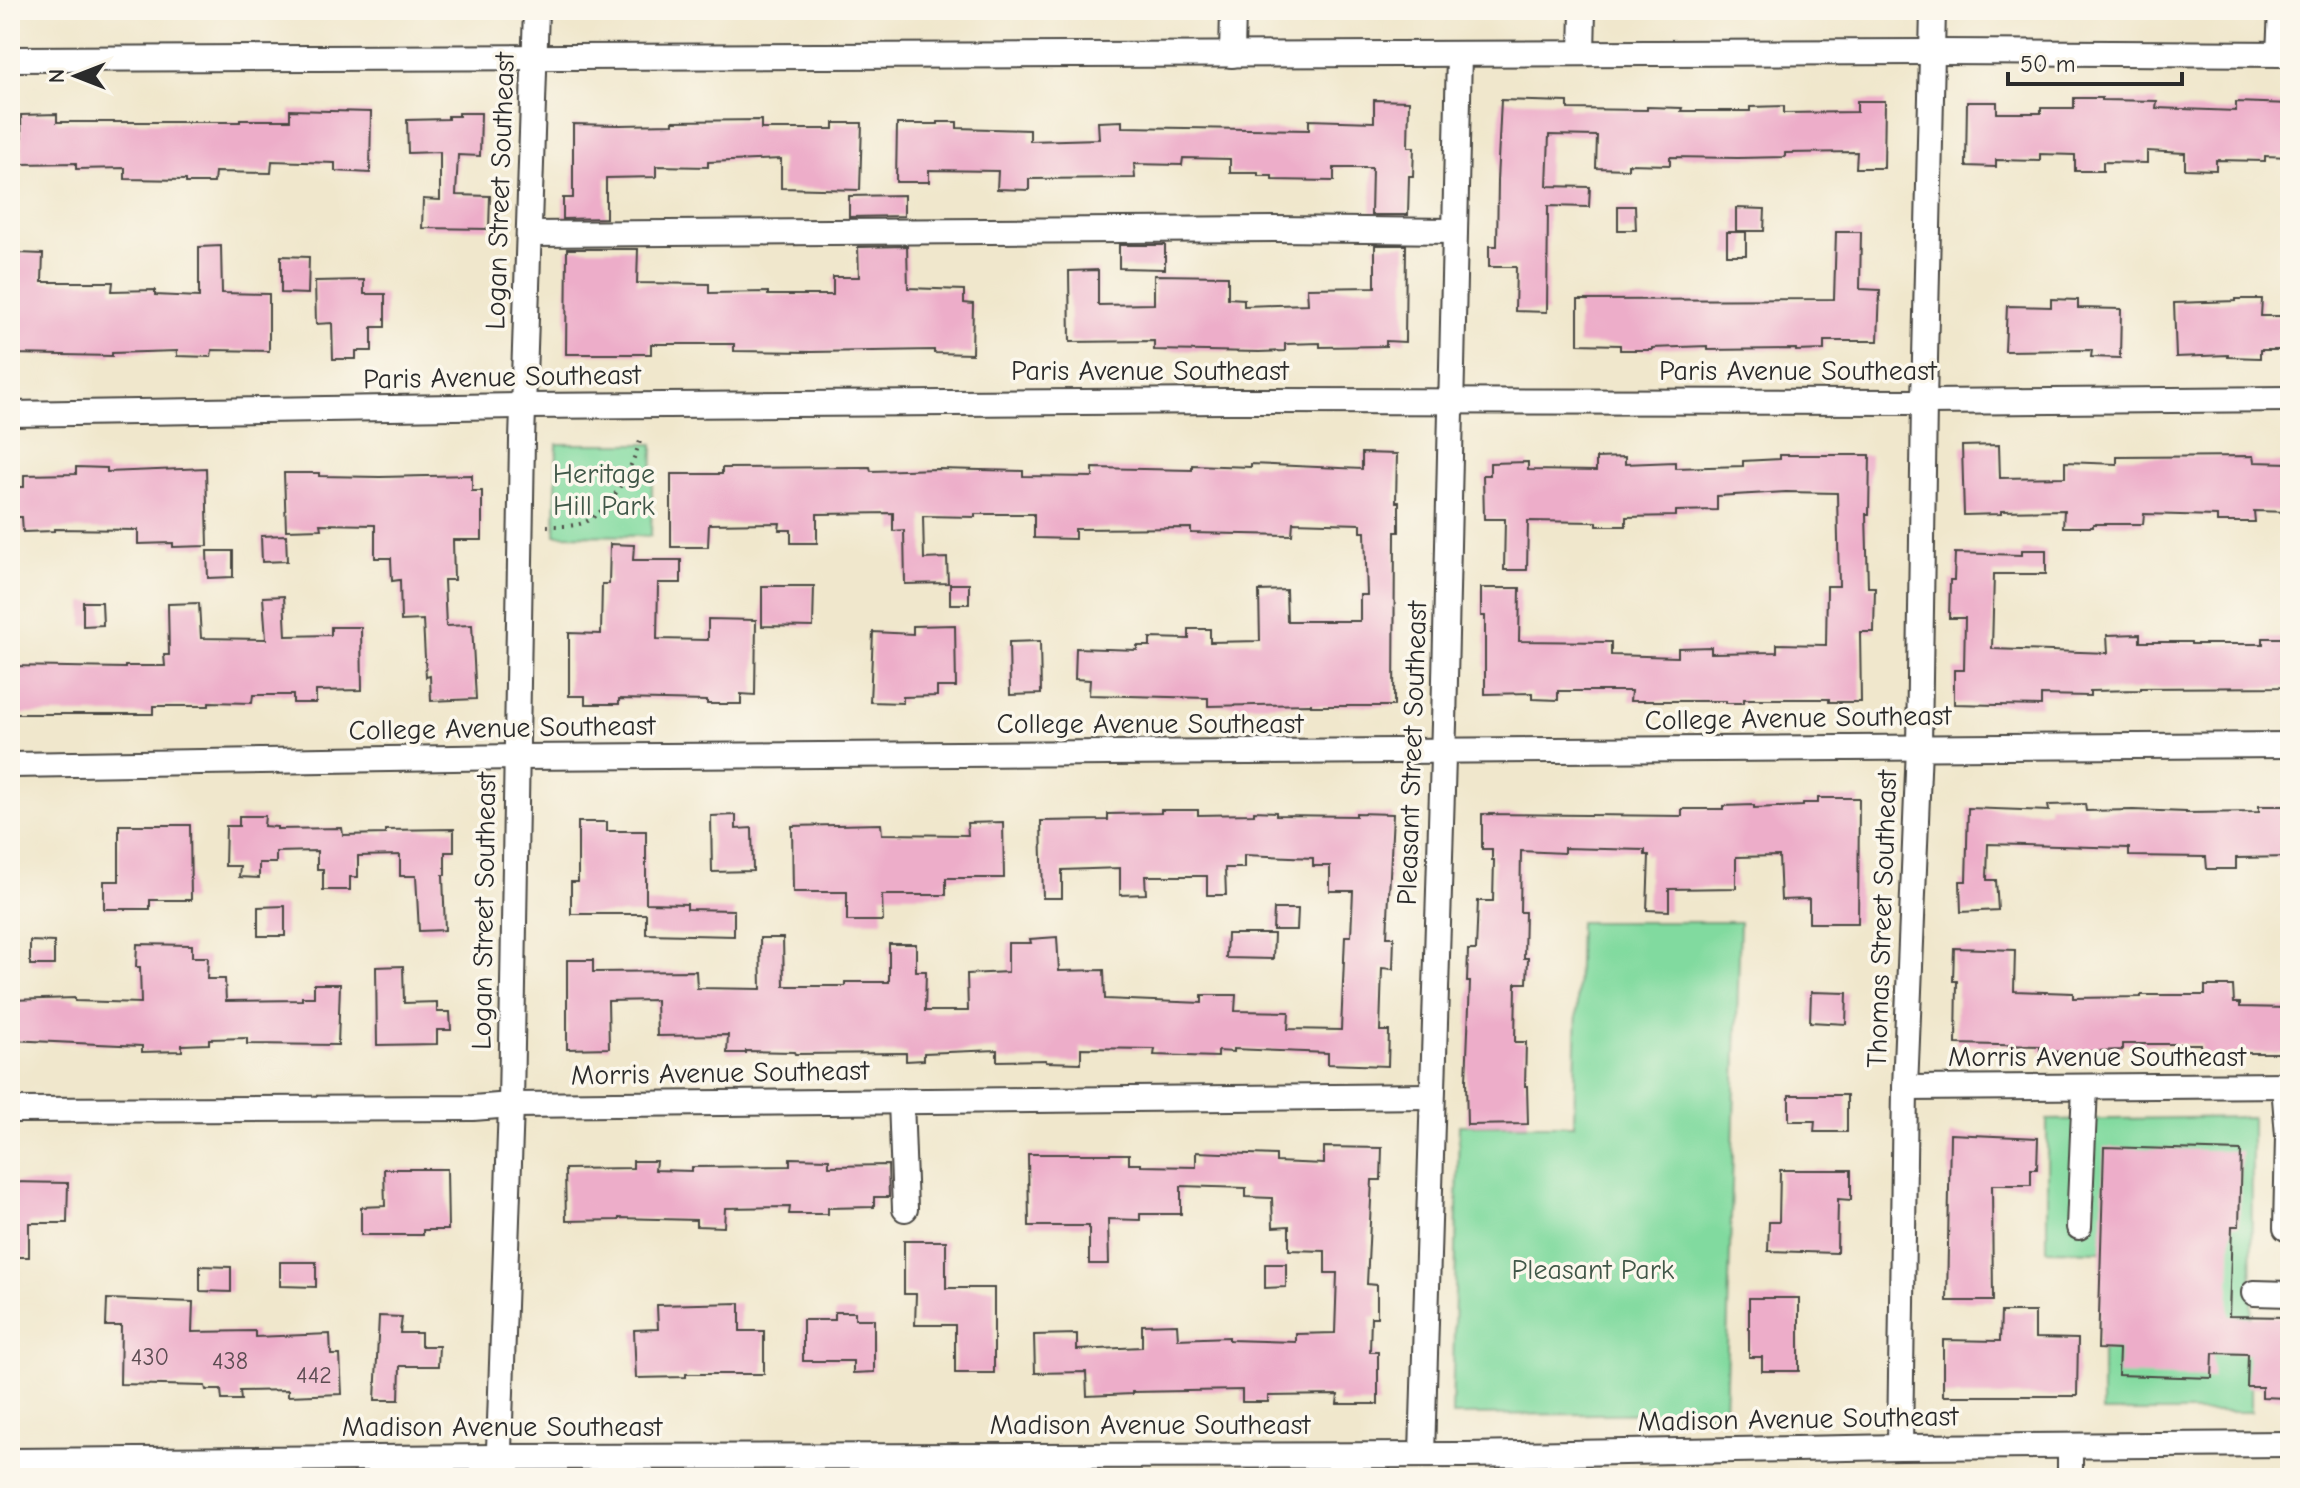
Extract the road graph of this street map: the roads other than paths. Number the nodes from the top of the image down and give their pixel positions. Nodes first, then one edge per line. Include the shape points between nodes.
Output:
1 (536, 10) edge
2 (1233, 10) edge
3 (1583, 10) edge
4 (1933, 10) edge
5 (2281, 10) edge
6 (1932, 52) junction
7 (1582, 53) junction
8 (1459, 54) junction
9 (2285, 54) edge
10 (1232, 55) junction
11 (535, 58) junction
12 (10, 59) edge
13 (1454, 231) junction
14 (529, 234) junction
15 (2290, 399) edge
16 (1450, 400) junction
17 (1924, 402) junction
18 (523, 406) junction
19 (10, 414) edge
20 (2290, 745) edge
21 (1919, 747) junction
22 (1443, 752) junction
23 (517, 757) junction
24 (10, 765) edge
25 (2287, 1085) edge
26 (2085, 1087) junction
27 (1905, 1088) junction
28 (1431, 1096) junction
29 (901, 1101) junction
30 (511, 1105) junction
31 (10, 1110) edge
32 (905, 1209) dead end
33 (2079, 1227) dead end
34 (2290, 1228) edge
35 (2254, 1293) dead end
36 (2290, 1294) edge
37 (2290, 1444) edge
38 (2070, 1446) junction
39 (1900, 1447) junction
40 (1422, 1454) junction
41 (10, 1461) edge
42 (1465, 1466) edge
43 (499, 1467) edge
44 (2070, 1478) edge

1 - 11 street, Logan Street Southeast
2 - 10 street
3 - 7 street
4 - 6 street, Thomas Street Southeast
5 - 9 street
6 - 7 street
6 - 9 street
6 - 17 street, Thomas Street Southeast
7 - 8 street
8 - 10 street
8 - 13 street, Pleasant Street Southeast
10 - 11 street
11 - 12 street
11 - 14 street, Logan Street Southeast
13 - 14 street
13 - 16 street, Pleasant Street Southeast
14 - 18 street, Logan Street Southeast
15 - 17 street, Paris Avenue Southeast
16 - 17 street, Paris Avenue Southeast
16 - 18 street, Paris Avenue Southeast
16 - 22 street, Pleasant Street Southeast
17 - 21 street, Thomas Street Southeast
18 - 19 street, Paris Avenue Southeast
18 - 23 street, Logan Street Southeast
20 - 21 street, College Avenue Southeast
21 - 22 street, College Avenue Southeast
21 - 27 street, Thomas Street Southeast
22 - 23 street, College Avenue Southeast
22 - 28 street, Pleasant Street Southeast
23 - 24 street, College Avenue Southeast
23 - 30 street, Logan Street Southeast
25 - 26 street, Morris Avenue Southeast
25 - 34 street
26 - 27 street, Morris Avenue Southeast
26 - 33 street
27 - 39 street, Thomas Street Southeast
28 - 29 street, Morris Avenue Southeast
28 - 40 street, Pleasant Street Southeast
29 - 30 street, Morris Avenue Southeast
29 - 32 street
30 - 31 street, Morris Avenue Southeast
30 - 43 street, Logan Street Southeast
35 - 36 street
37 - 38 street, Madison Avenue Southeast
38 - 39 street, Madison Avenue Southeast
38 - 44 street
39 - 42 street, Madison Avenue Southeast
40 - 42 street, Madison Avenue Southeast
40 - 43 street, Madison Avenue Southeast
41 - 43 street, Madison Avenue Southeast

